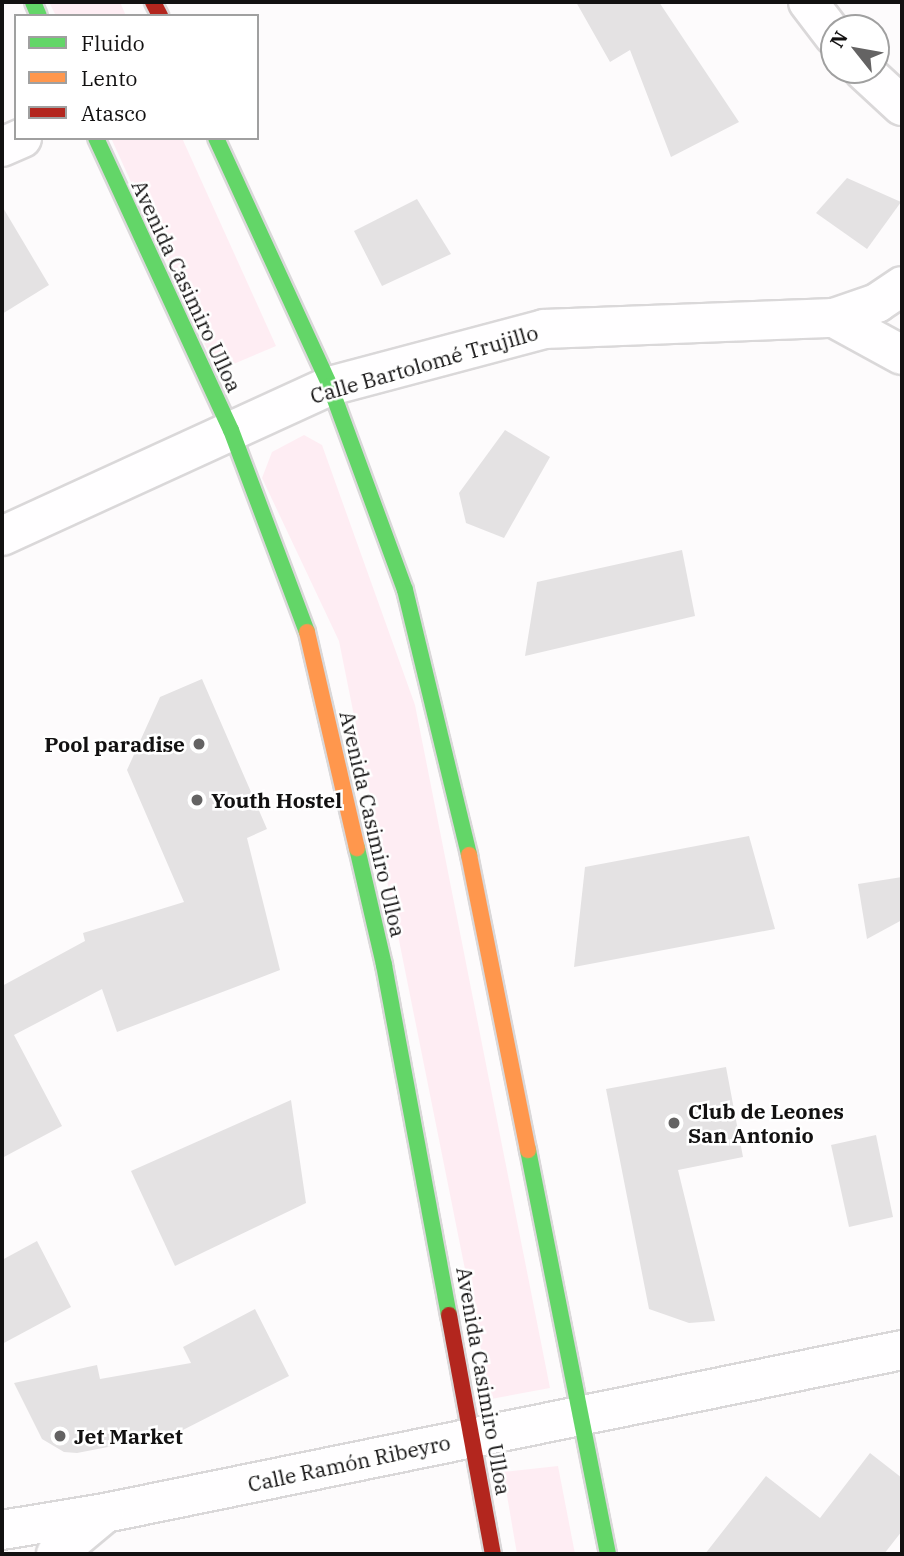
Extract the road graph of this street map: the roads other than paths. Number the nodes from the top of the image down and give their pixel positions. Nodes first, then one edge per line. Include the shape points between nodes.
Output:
1 (808, 2) edge
2 (820, 18) edge
3 (878, 84) edge
4 (902, 106) edge
5 (97, 140) edge
6 (217, 140) edge
7 (902, 286) edge
8 (834, 318) junction
9 (902, 355) edge
10 (330, 386) junction
11 (231, 430) junction
12 (2, 537) edge
13 (902, 1350) edge
14 (581, 1416) junction
15 (474, 1438) junction
16 (105, 1513) junction
17 (6, 1520) edge
18 (57, 1554) edge
19 (494, 1554) edge
20 (608, 1554) edge

1 - 2 street
3 - 4 street
5 - 11 main road, Avenida Casimiro Ulloa
6 - 10 main road
7 - 8 street, Calle Bartolomé Trujillo via 877,303
8 - 9 street
8 - 10 street, Calle Bartolomé Trujillo via 544,329
10 - 11 street, Calle Bartolomé Trujillo
10 - 14 main road via 405,590 471,864
11 - 12 street, Calle Bartolomé Trujillo
11 - 15 main road, Avenida Casimiro Ulloa via 303,616 384,965
13 - 14 street, Calle Ramón Ribeyro
14 - 15 street, Calle Ramón Ribeyro
14 - 20 main road
15 - 16 street, Calle Ramón Ribeyro
15 - 19 main road, Avenida Casimiro Ulloa
16 - 17 street
16 - 18 street, Calle Ramón Ribeyro

